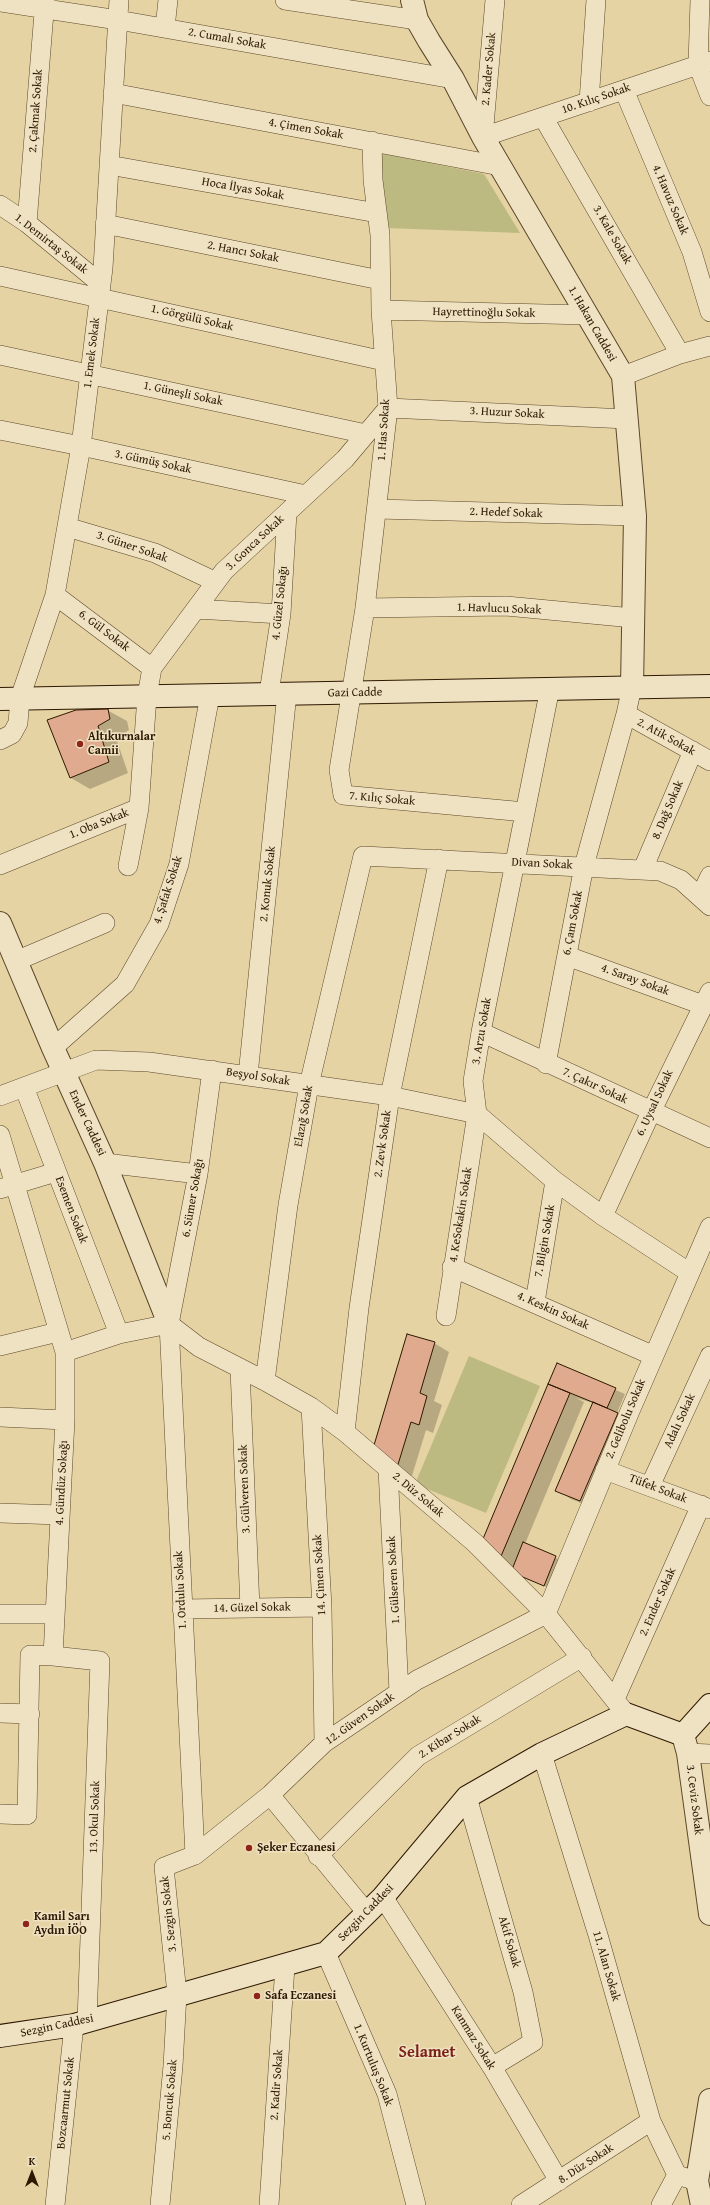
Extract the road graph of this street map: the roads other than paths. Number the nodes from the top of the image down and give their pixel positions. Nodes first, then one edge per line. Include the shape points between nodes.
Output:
1 (119, 0) edge
2 (168, 0) edge
3 (285, 0) edge
4 (495, 0) edge
5 (596, 0) edge
6 (700, 0) edge
7 (0, 2) edge
8 (44, 5) edge
9 (414, 10) edge
10 (118, 20) junction
11 (165, 28) junction
12 (704, 63) edge
13 (453, 79) junction
14 (624, 90) junction
15 (112, 93) junction
16 (710, 96) edge
17 (588, 102) junction
18 (543, 117) junction
19 (483, 137) junction
20 (372, 141) junction
21 (109, 166) junction
22 (500, 166) junction
23 (0, 205) edge
24 (377, 213) junction
25 (28, 222) junction
26 (106, 224) junction
27 (0, 276) edge
28 (380, 280) junction
29 (100, 291) junction
30 (381, 310) junction
31 (710, 312) edge
32 (587, 315) junction
33 (710, 346) edge
34 (680, 354) junction
35 (0, 355) edge
36 (384, 361) junction
37 (90, 374) junction
38 (623, 376) junction
39 (388, 408) junction
40 (627, 419) junction
41 (0, 430) edge
42 (366, 434) junction
43 (81, 446) junction
44 (306, 495) junction
45 (377, 509) junction
46 (287, 513) junction
47 (635, 516) junction
48 (67, 527) junction
49 (216, 582) junction
50 (55, 595) junction
51 (365, 608) junction
52 (196, 609) junction
53 (281, 614) junction
54 (633, 618) junction
55 (152, 668) junction
56 (710, 686) edge
57 (632, 687) junction
58 (550, 688) junction
59 (278, 693) junction
60 (352, 693) junction
61 (210, 695) junction
62 (147, 696) junction
63 (10, 699) edge
64 (626, 714) junction
65 (0, 740) edge
66 (693, 751) junction
67 (710, 762) edge
68 (139, 808) junction
69 (525, 812) junction
70 (363, 856) joint
71 (439, 859) junction
72 (515, 862) junction
73 (0, 865) edge
74 (128, 866) dead end
75 (584, 866) junction
76 (643, 870) junction
77 (710, 876) edge
78 (705, 901) edge
79 (0, 923) edge
80 (106, 923) dead end
81 (567, 956) junction
82 (16, 961) junction
83 (707, 998) edge
84 (481, 1032) junction
85 (53, 1048) junction
86 (546, 1064) junction
87 (212, 1070) junction
88 (64, 1072) junction
89 (248, 1075) junction
90 (309, 1085) junction
91 (24, 1087) junction
92 (0, 1096) edge
93 (390, 1096) junction
94 (651, 1112) junction
95 (477, 1114) junction
96 (0, 1136) edge
97 (710, 1138) edge
98 (106, 1163) junction
99 (56, 1172) junction
100 (198, 1174) junction
101 (555, 1181) junction
102 (7, 1188) edge
103 (603, 1216) junction
104 (710, 1227) edge
105 (452, 1267) junction
106 (690, 1273) junction
107 (535, 1302) junction
108 (446, 1316) dead end
109 (169, 1324) junction
110 (58, 1332) junction
111 (119, 1334) junction
112 (0, 1346) edge
113 (65, 1352) junction
114 (654, 1356) junction
115 (710, 1356) edge
116 (240, 1369) junction
117 (265, 1381) junction
118 (311, 1407) junction
119 (0, 1417) edge
120 (65, 1420) junction
121 (345, 1432) junction
122 (388, 1469) junction
123 (605, 1470) junction
124 (650, 1486) junction
125 (705, 1507) edge
126 (0, 1513) edge
127 (60, 1515) junction
128 (322, 1607) junction
129 (250, 1608) junction
130 (182, 1609) junction
131 (0, 1614) edge
132 (55, 1614) junction
133 (546, 1614) junction
134 (54, 1656) junction
135 (582, 1657) junction
136 (400, 1692) junction
137 (710, 1705) edge
138 (620, 1707) junction
139 (0, 1713) edge
140 (30, 1714) junction
141 (324, 1743) junction
142 (685, 1744) junction
143 (542, 1754) junction
144 (710, 1754) edge
145 (270, 1795) junction
146 (467, 1797) junction
147 (0, 1814) edge
148 (703, 1820) edge
149 (195, 1855) junction
150 (318, 1856) junction
151 (708, 1891) edge
152 (383, 1897) junction
153 (367, 1914) junction
154 (710, 1914) edge
155 (326, 1953) junction
156 (285, 1966) junction
157 (177, 1994) junction
158 (81, 2023) junction
159 (0, 2036) edge
160 (492, 2067) junction
161 (710, 2100) edge
162 (651, 2121) junction
163 (687, 2178) junction
164 (560, 2181) junction
165 (54, 2205) edge
166 (160, 2205) edge
167 (269, 2205) edge
168 (416, 2205) edge
169 (520, 2205) edge
170 (661, 2205) edge
171 (702, 2205) edge

1 - 10 street, 1. Emek Sokak
2 - 11 street
3 - 9 street
4 - 19 street, 2. Kader Sokak
5 - 17 street
6 - 12 street
7 - 8 street, 2. Cumalı Sokak
8 - 10 street, 2. Cumalı Sokak
8 - 25 street, 2. Çakmak Sokak
9 - 13 main road, 1. Hakan Caddesi
10 - 11 street, 2. Cumalı Sokak
10 - 15 street, 1. Emek Sokak
11 - 13 street, 2. Cumalı Sokak
12 - 14 street, 10. Kılıç Sokak
12 - 16 street
13 - 19 main road, 1. Hakan Caddesi
14 - 17 street, 10. Kılıç Sokak
14 - 31 street, 4. Havuz Sokak via 692,252
15 - 20 street, 4. Çimen Sokak
15 - 21 street, 1. Emek Sokak
17 - 18 street, 10. Kılıç Sokak
18 - 19 street, 10. Kılıç Sokak
18 - 34 street, 3. Kale Sokak
19 - 22 main road, 1. Hakan Caddesi
20 - 22 street, 4. Çimen Sokak
20 - 24 street, 1. Has Sokak
21 - 24 street, Hoca İlyas Sokak
21 - 26 street, 1. Emek Sokak
22 - 32 main road, 1. Hakan Caddesi
23 - 25 street, 1. Demirtaş Sokak
24 - 28 street, 1. Has Sokak
25 - 29 street, 1. Demirtaş Sokak
26 - 28 street, 2. Hancı Sokak
26 - 29 street, 1. Emek Sokak
27 - 29 street, 1. Görgülü Sokak
28 - 30 street, 1. Has Sokak
29 - 36 street, 1. Görgülü Sokak
29 - 37 street, 1. Emek Sokak
30 - 32 street, Hayrettinoğlu Sokak
30 - 36 street, 1. Has Sokak
32 - 38 main road, 1. Hakan Caddesi
33 - 34 street
34 - 38 street
35 - 37 street, 1. Güneşli Sokak
36 - 39 street, 1. Has Sokak
37 - 42 street, 1. Güneşli Sokak
37 - 43 street, 1. Emek Sokak
38 - 40 main road, 1. Hakan Caddesi
39 - 40 street, 3. Huzur Sokak
39 - 42 street, 3. Gonca Sokak
39 - 45 street, 1. Has Sokak
40 - 47 main road, 1. Hakan Caddesi
41 - 43 street, 3. Gümüş Sokak
42 - 44 street, 3. Gonca Sokak via 345,459
43 - 44 street, 3. Gümüş Sokak
43 - 48 street, 1. Emek Sokak
44 - 46 street, 3. Gonca Sokak
45 - 47 street, 2. Hedef Sokak
45 - 51 street, 1. Has Sokak
46 - 49 street, 3. Gonca Sokak via 224,571
46 - 53 street, 4. Güzel Sokağı
47 - 54 main road, 1. Hakan Caddesi
48 - 49 street, 3. Güner Sokak via 155,553
48 - 50 street, 1. Emek Sokak
49 - 52 street, 3. Gonca Sokak
50 - 55 street, 6. Gül Sokak
50 - 63 street, 1. Emek Sokak
51 - 54 street, 1. Havlucu Sokak via 506,606
51 - 60 street, 1. Has Sokak
52 - 53 street
52 - 55 street, 3. Gonca Sokak
53 - 59 street, 4. Güzel Sokağı
54 - 57 main road, 1. Hakan Caddesi
55 - 62 street, 3. Gonca Sokak
56 - 57 main road, Gazi Cadde
57 - 58 main road, Gazi Cadde
57 - 64 street, 2. Atik Sokak
58 - 60 main road, Gazi Cadde
58 - 69 street, 3. Arzu Sokak
59 - 60 main road, Gazi Cadde
59 - 61 main road, Gazi Cadde
59 - 89 street, 2. Konuk Sokak
60 - 69 street, 7. Kılıç Sokak via 339,770 342,795
61 - 62 main road, Gazi Cadde
61 - 85 street, 4. Şafak Sokak via 179,864 159,924 125,984
62 - 63 main road, Gazi Cadde
62 - 68 street, 1. Oba Sokak
63 - 65 street, 1. Emek Sokak via 18,723 12,734
64 - 66 street, 2. Atik Sokak
64 - 75 street, 6. Çam Sokak
66 - 67 street, 2. Atik Sokak
66 - 76 street, 8. Dağ Sokak
68 - 73 street, 1. Oba Sokak
68 - 74 street
69 - 72 street, 3. Arzu Sokak
70 - 71 street, Divan Sokak
70 - 90 street, Elazığ Sokak
71 - 72 street, Divan Sokak
71 - 93 street, 2. Zevk Sokak
72 - 75 street, Divan Sokak
72 - 84 street, 3. Arzu Sokak
75 - 76 street, Divan Sokak
75 - 81 street, 6. Çam Sokak
76 - 78 street, Divan Sokak via 660,871 681,880
77 - 78 street
79 - 82 main road, Ender Caddesi
80 - 82 street
81 - 83 street, 4. Saray Sokak
81 - 86 street, 6. Çam Sokak
82 - 85 main road, Ender Caddesi
83 - 94 street, 6. Uysal Sokak
84 - 86 street, 7. Çakır Sokak
84 - 95 street, 3. Arzu Sokak via 473,1081
85 - 88 main road, Ender Caddesi
86 - 94 street, 7. Çakır Sokak
87 - 88 street, Beşyol Sokak via 149,1062 96,1060
87 - 89 street, Beşyol Sokak
87 - 100 street, 6. Sümer Sokağı
88 - 91 street, Beşyol Sokak
88 - 98 main road, Ender Caddesi
89 - 90 street, Beşyol Sokak
90 - 93 street, Beşyol Sokak
90 - 117 street, Elazığ Sokak via 288,1204
91 - 92 street, Beşyol Sokak
91 - 99 street, Esemen Sokak
93 - 95 street, Beşyol Sokak
93 - 121 street, 2. Zevk Sokak via 359,1308
94 - 97 street, 7. Çakır Sokak
94 - 103 street, 6. Uysal Sokak
95 - 101 street
95 - 105 street, 4. KeSokakin Sokak
96 - 102 street, 4. Gündüz Sokağı
98 - 100 street
98 - 109 main road, Ender Caddesi
99 - 102 street
99 - 111 street, Esemen Sokak
100 - 109 street, 6. Sümer Sokağı
101 - 103 street
101 - 107 street, 7. Bilgin Sokak
102 - 110 street, 4. Gündüz Sokağı
103 - 106 street
104 - 106 street, 2. Gelibolu Sokak
105 - 107 street, 4. Keskin Sokak
105 - 108 street, 4. KeSokakin Sokak
106 - 114 street, 2. Gelibolu Sokak
107 - 114 street, 4. Keskin Sokak
109 - 111 street
109 - 116 street, 2. Düz Sokak via 199,1347
109 - 130 street, 1. Ordulu Sokak
110 - 112 street
110 - 113 street, 4. Gündüz Sokağı
111 - 113 street
113 - 120 street, 4. Gündüz Sokağı
114 - 123 street, 2. Gelibolu Sokak
115 - 124 street, Adalı Sokak
116 - 117 street, 2. Düz Sokak
116 - 129 street, 3. Gülveren Sokak
117 - 118 street, 2. Düz Sokak
118 - 121 street, 2. Düz Sokak
118 - 128 street, 14. Çimen Sokak
119 - 120 street
120 - 127 street, 4. Gündüz Sokağı
121 - 122 street, 2. Düz Sokak
122 - 133 street, 2. Düz Sokak via 475,1543
122 - 136 street, 1. Gülseren Sokak
123 - 124 street, Tüfek Sokak
123 - 133 street, 2. Gelibolu Sokak
124 - 125 street, Tüfek Sokak
125 - 138 street, 2. Ender Sokak
126 - 127 street
127 - 132 street, 4. Gündüz Sokağı
128 - 129 street, 14. Güzel Sokak
128 - 141 street, 14. Çimen Sokak
129 - 130 street, 14. Güzel Sokak
130 - 149 street, 1. Ordulu Sokak
131 - 132 street
132 - 134 street, 4. Gündüz Sokağı
133 - 135 street, 2. Düz Sokak
133 - 136 street, 12. Güven Sokak via 417,1680
134 - 140 street via 30,1654
134 - 158 street, 13. Okul Sokak via 100,1661
135 - 138 street, 2. Düz Sokak
135 - 150 street, 2. Kibar Sokak via 418,1756
136 - 141 street, 12. Güven Sokak
137 - 142 main road
138 - 142 main road
138 - 143 main road, Sezgin Caddesi
139 - 140 street
140 - 147 street via 27,1815
141 - 145 street, 12. Güven Sokak
142 - 144 street
142 - 148 main road, 3. Ceviz Sokak
143 - 146 main road, Sezgin Caddesi
143 - 162 street, 11. Alan Sokak via 598,1935
145 - 149 street, 12. Güven Sokak
145 - 150 street
146 - 152 main road, Sezgin Caddesi
146 - 160 street, Akif Sokak via 523,1992 533,2042
148 - 151 main road, 3. Ceviz Sokak
149 - 157 street, 3. Sezgin Sokak via 164,1867
150 - 153 street
151 - 154 main road, 3. Ceviz Sokak
152 - 153 main road, Sezgin Caddesi
152 - 160 street, Kanmaz Sokak
153 - 155 main road, Sezgin Caddesi
155 - 156 main road, Sezgin Caddesi
155 - 168 street, 1. Kurtuluş Sokak via 387,2094
156 - 157 main road, Sezgin Caddesi
156 - 167 street, 2. Kadir Sokak
157 - 158 main road, Sezgin Caddesi
157 - 166 street, 5. Boncuk Sokak
158 - 159 main road, Sezgin Caddesi
158 - 165 street, Bozcaarmut Sokak
160 - 164 street, Kanmaz Sokak
161 - 163 main road
162 - 163 street, 11. Alan Sokak
162 - 164 street, 8. Düz Sokak
163 - 170 street
163 - 171 main road
164 - 169 street, 8. Düz Sokak

